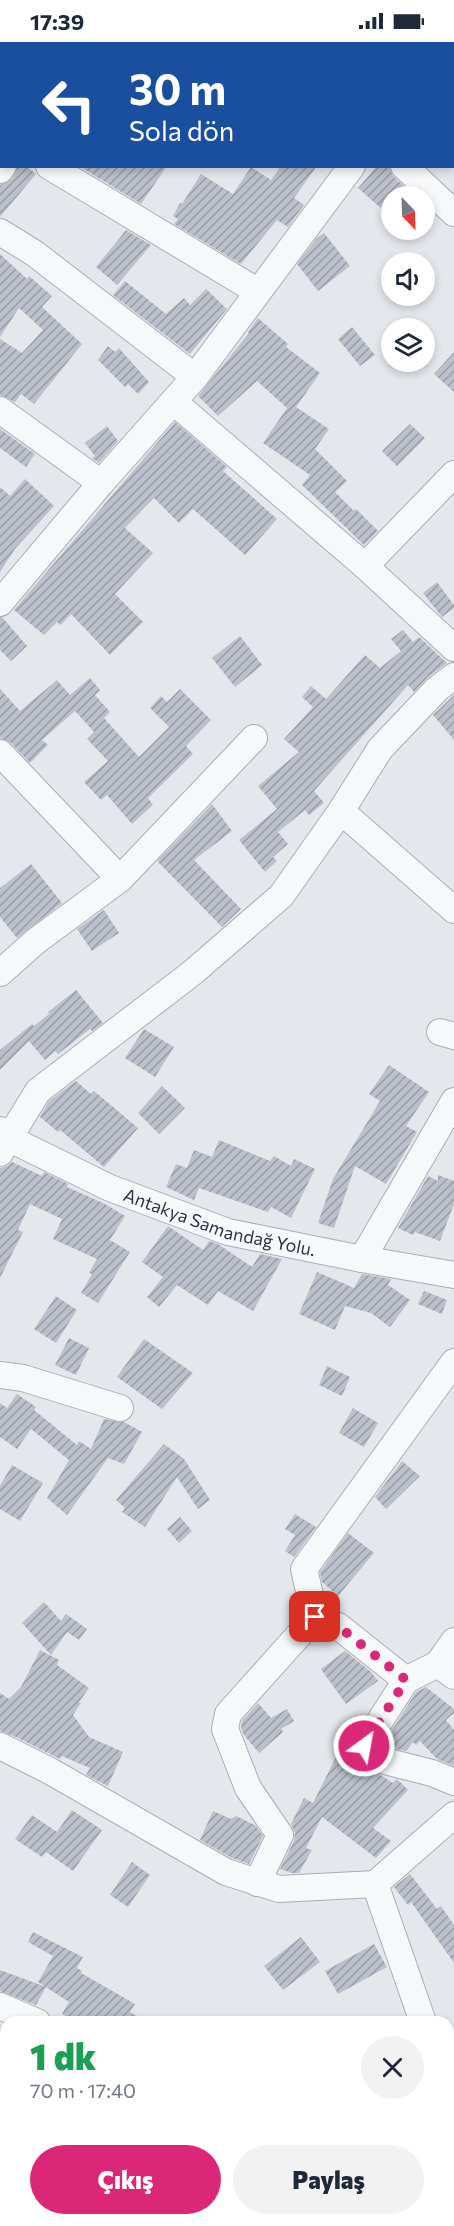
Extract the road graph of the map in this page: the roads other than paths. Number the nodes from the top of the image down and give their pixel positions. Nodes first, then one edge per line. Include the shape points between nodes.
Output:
1 (52, 168) edge
2 (350, 168) edge
3 (406, 168) edge
4 (454, 213) edge
5 (0, 232) edge
6 (257, 291) junction
7 (195, 377) junction
8 (174, 402) junction
9 (0, 410) edge
10 (454, 474) edge
11 (101, 483) junction
12 (365, 566) junction
13 (0, 603) edge
14 (454, 648) edge
15 (454, 676) edge
16 (254, 738) dead end
17 (0, 753) edge
18 (341, 811) junction
19 (120, 879) junction
20 (454, 910) edge
21 (0, 974) edge
22 (454, 1101) edge
23 (3, 1140) edge
24 (362, 1259) junction
25 (454, 1275) edge
26 (454, 1362) edge
27 (0, 1375) edge
28 (120, 1408) dead end
29 (315, 1617) junction
30 (454, 1641) edge
31 (446, 1670) edge
32 (406, 1680) junction
33 (0, 1746) edge
34 (454, 1782) edge
35 (454, 1815) edge
36 (257, 1882) junction
37 (375, 1884) junction
38 (0, 2006) edge
39 (23, 2016) edge
40 (421, 2016) edge

1 - 6 street
2 - 6 street
3 - 4 street
5 - 7 street via 34,253
6 - 7 street
7 - 8 street
8 - 11 street
8 - 12 street
9 - 11 street
10 - 12 street
11 - 13 street
12 - 14 street
15 - 18 street via 436,689 380,749
16 - 19 street
17 - 19 street
18 - 20 street
18 - 23 street via 281,896 192,973 38,1090
19 - 21 street via 36,941
22 - 24 street
23 - 24 street, Antakya Samandağ Yolu. via 110,1188 228,1232
24 - 25 street, Antakya Samandağ Yolu.
26 - 29 street via 304,1569
27 - 28 street
29 - 32 street via 338,1626
29 - 36 street via 228,1714 225,1729 248,1788 280,1835
30 - 31 street
31 - 32 street
32 - 34 street via 364,1746 385,1761
33 - 36 street via 226,1872
35 - 37 street
36 - 37 street via 279,1889
37 - 40 street
38 - 39 street

